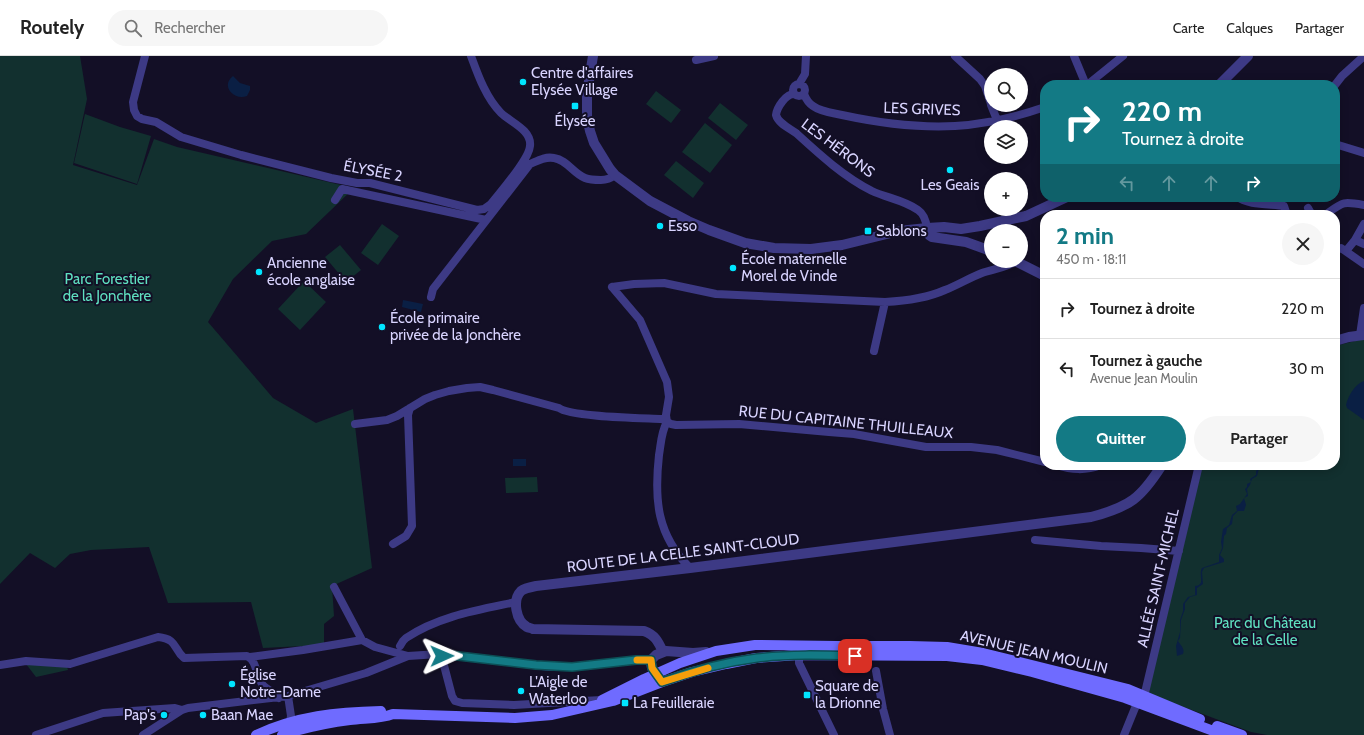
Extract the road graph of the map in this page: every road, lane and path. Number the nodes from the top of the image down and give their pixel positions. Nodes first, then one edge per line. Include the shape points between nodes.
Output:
1 (145, 56) edge
2 (471, 56) edge
3 (593, 56) edge
4 (714, 56) edge
5 (806, 56) edge
6 (955, 56) edge
7 (1074, 56) edge
8 (1123, 56) edge
9 (1248, 56) edge
10 (1254, 56) edge
11 (1364, 56) edge
12 (696, 60) dead end
13 (1084, 80) edge
14 (1092, 80) edge
15 (1224, 80) edge
16 (1230, 80) edge
17 (1339, 80) edge
18 (799, 84) junction
19 (984, 84) edge
20 (794, 94) junction
21 (804, 94) junction
22 (1040, 109) edge
23 (994, 112) edge
24 (997, 120) joint
25 (984, 122) edge
26 (1340, 146) edge
27 (1364, 153) edge
28 (616, 175) junction
29 (335, 200) dead end
30 (1042, 202) edge
31 (1056, 202) edge
32 (1250, 202) edge
33 (1364, 205) edge
34 (1285, 210) edge
35 (1332, 210) edge
36 (486, 220) junction
37 (1364, 224) edge
38 (944, 227) junction
39 (927, 228) junction
40 (1355, 240) junction
41 (1364, 244) edge
42 (984, 248) edge
43 (1340, 248) edge
44 (1346, 251) junction
45 (1364, 264) edge
46 (1028, 267) edge
47 (1000, 268) edge
48 (1040, 273) edge
49 (431, 297) dead end
50 (885, 302) junction
51 (1364, 308) edge
52 (1362, 335) edge
53 (1340, 340) edge
54 (874, 351) dead end
55 (410, 408) junction
56 (667, 422) junction
57 (355, 424) dead end
58 (1040, 461) edge
59 (1159, 470) edge
60 (1198, 470) edge
61 (1035, 540) dead end
62 (393, 544) dead end
63 (1179, 551) junction
64 (690, 568) junction
65 (334, 587) dead end
66 (516, 602) junction
67 (362, 640) junction
68 (400, 646) dead end
69 (716, 651) junction
70 (663, 652) junction
71 (676, 652) junction
72 (441, 654) junction
73 (799, 655) junction
74 (408, 656) junction
75 (250, 657) junction
76 (680, 663) junction
77 (0, 665) edge
78 (653, 667) junction
79 (876, 671) dead end
80 (684, 675) junction
81 (662, 682) junction
82 (288, 696) junction
83 (279, 698) junction
84 (602, 700) junction
85 (1141, 700) junction
86 (554, 702) junction
87 (591, 705) junction
88 (182, 710) junction
89 (393, 714) junction
90 (544, 716) junction
91 (290, 722) junction
92 (287, 734) edge
93 (36, 735) edge
94 (143, 735) edge
95 (256, 735) edge
96 (834, 735) edge
97 (890, 735) edge
98 (1124, 735) edge
99 (1224, 735) edge
100 (1242, 735) edge

1 - 2 street, ÉLYSÉE 2 via 133,102 137,116 142,119 156,122 181,137 241,155 330,178 370,183 477,210 491,204 525,158 530,142 525,132 501,113 490,98
3 - 28 street via 587,89 587,117 594,143
4 - 12 street
5 - 18 street via 805,74
6 - 19 street
7 - 13 street
8 - 14 street
9 - 15 street
10 - 16 street
11 - 17 street
18 - 20 street via 794,88
18 - 21 street via 805,88
20 - 21 street
20 - 39 street, LES HÉRONS via 787,96 777,110 776,115 780,122 858,183 919,210
21 - 25 street, LES GRIVES via 809,103 818,109 871,122 955,126
22 - 24 street, LES GRIVES
23 - 24 street
26 - 27 street
28 - 36 street via 610,180 594,180 584,178 560,159 552,157 540,160 530,164
28 - 39 street via 650,201 688,221 756,246 821,248
29 - 36 street via 342,190
30 - 38 street via 1024,210
31 - 38 street via 1026,216 961,229
32 - 34 street via 1284,206
33 - 35 street via 1346,202
36 - 49 street via 433,289
37 - 40 street
38 - 39 street
39 - 42 street via 932,237 966,242
40 - 41 street
40 - 44 street
43 - 44 street
44 - 45 street
46 - 48 street
47 - 50 street via 968,278 944,290 910,299
50 - 54 street
50 - 56 street via 716,294 664,283 612,287 640,320 667,382
51 - 52 street
52 - 53 street
55 - 56 street, RUE DU CAPITAINE THUILLEAUX via 442,393 480,387 559,408 562,411 662,419
55 - 57 street, RUE DU CAPITAINE THUILLEAUX via 387,420
55 - 62 street via 408,415 412,526 406,536
56 - 58 street, RUE DU CAPITAINE THUILLEAUX via 676,425 739,424 848,434 926,447 971,447 1005,451
56 - 64 street via 659,458 657,502 671,543
59 - 64 street, ROUTE DE LA CELLE SAINT-CLOUD via 1136,499 1123,507 1092,517
60 - 63 street, ALLÉE SAINT-MICHEL
61 - 63 street
63 - 85 street, ALLÉE SAINT-MICHEL
64 - 66 street, ROUTE DE LA CELLE SAINT-CLOUD via 536,586 521,591
65 - 67 street
66 - 68 street via 434,623 406,638
66 - 70 street via 518,616 527,627 644,631 655,637
67 - 74 street via 376,647
67 - 75 street
69 - 71 street
69 - 76 main road, AVENUE JEAN MOULIN
69 - 85 main road, AVENUE JEAN MOULIN via 755,645 947,647 983,653 1128,689
70 - 71 street
70 - 78 street via 656,655
71 - 76 street
72 - 74 street
72 - 78 street via 572,667 636,660
72 - 86 street via 455,701 514,705
73 - 80 main road, AVENUE JEAN MOULIN via 756,658
73 - 85 main road, AVENUE JEAN MOULIN via 947,656 982,660
73 - 96 street via 799,663
74 - 82 street via 366,673
75 - 77 street via 244,655 184,658 173,642 158,637 70,664 26,661
75 - 83 street via 261,683
76 - 78 main road, AVENUE JEAN MOULIN via 669,668
76 - 80 street
78 - 81 street
78 - 84 main road, AVENUE JEAN MOULIN via 644,679
79 - 97 street
80 - 81 main road, AVENUE JEAN MOULIN
81 - 87 main road, AVENUE JEAN MOULIN via 613,701
82 - 83 street
82 - 91 street
83 - 88 street
84 - 86 street
84 - 87 main road, AVENUE JEAN MOULIN
85 - 98 street, ALLÉE SAINT-MICHEL
85 - 99 main road, AVENUE JEAN MOULIN
85 - 100 main road, AVENUE JEAN MOULIN
86 - 90 street
87 - 90 main road
88 - 93 street via 175,708 103,713
88 - 94 street
89 - 90 main road via 515,718
89 - 91 main road via 385,711 353,712
89 - 92 main road via 323,724
91 - 92 main road
91 - 95 main road

